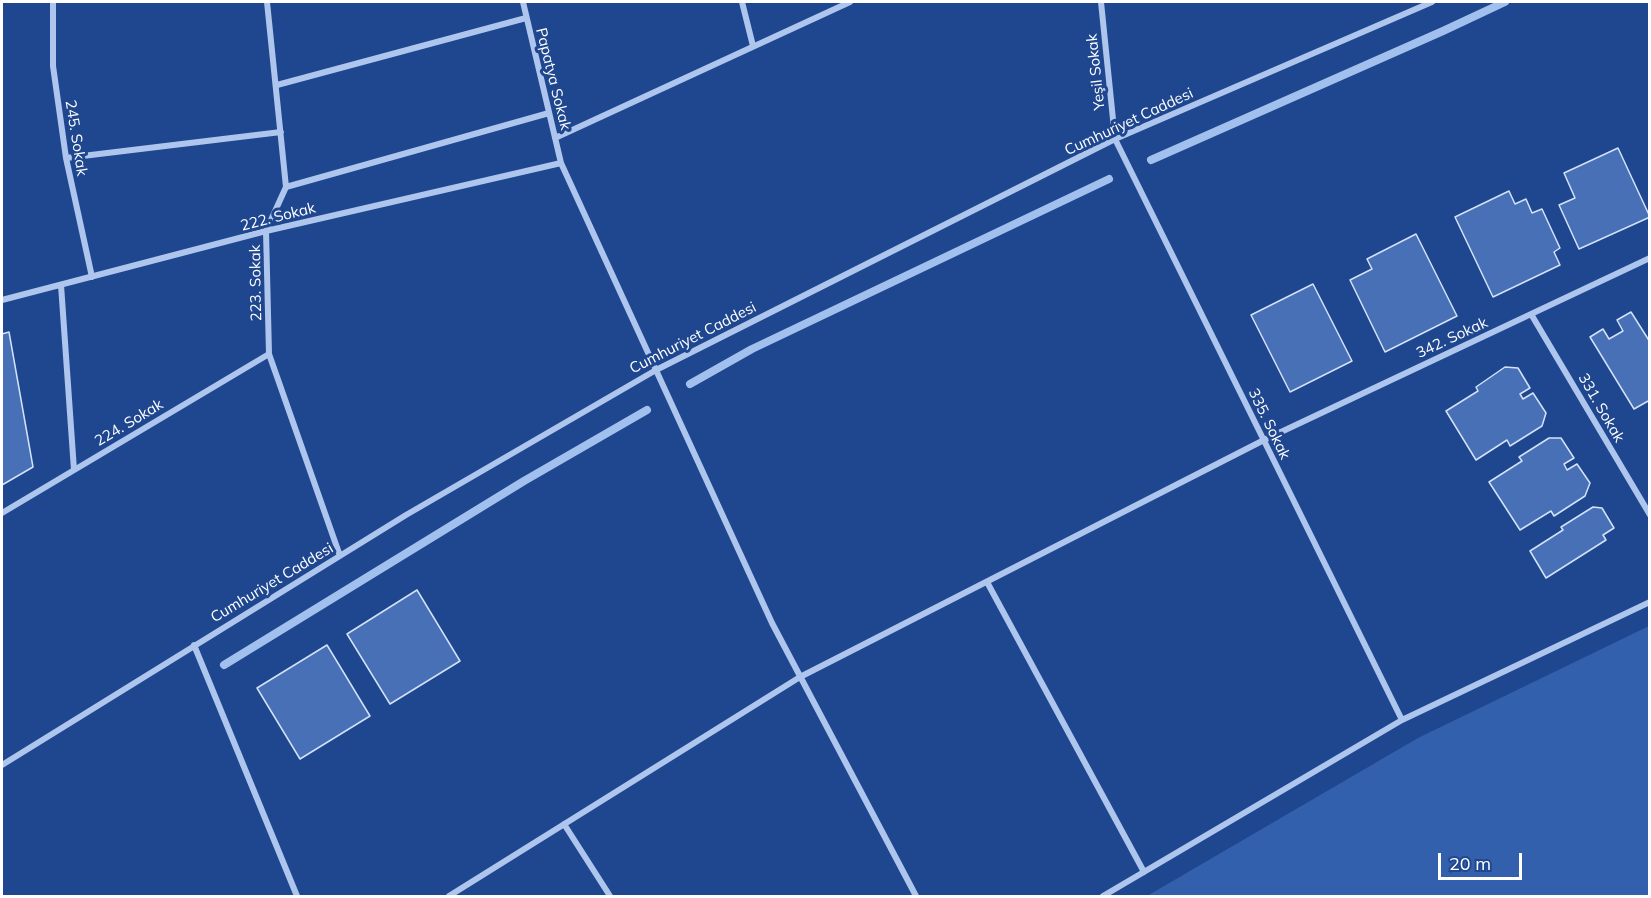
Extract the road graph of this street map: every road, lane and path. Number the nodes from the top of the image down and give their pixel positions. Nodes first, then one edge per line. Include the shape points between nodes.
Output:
1 (53, 2) edge
2 (267, 2) edge
3 (523, 2) edge
4 (742, 2) edge
5 (850, 2) edge
6 (1101, 2) edge
7 (1432, 2) edge
8 (526, 18) junction
9 (753, 46) junction
10 (277, 86) junction
11 (549, 113) junction
12 (281, 132) junction
13 (555, 138) junction
14 (1115, 139) junction
15 (66, 158) junction
16 (561, 163) junction
17 (286, 187) junction
18 (266, 231) junction
19 (1650, 258) edge
20 (92, 277) junction
21 (61, 285) junction
22 (2, 300) edge
23 (1532, 314) junction
24 (269, 354) junction
25 (656, 370) junction
26 (1264, 440) junction
27 (74, 470) junction
28 (2, 513) edge
29 (1650, 515) edge
30 (340, 556) junction
31 (987, 582) junction
32 (1650, 602) edge
33 (194, 645) junction
34 (800, 677) junction
35 (1402, 720) junction
36 (2, 765) edge
37 (564, 824) junction
38 (1143, 872) junction
39 (297, 897) edge
40 (448, 897) edge
41 (610, 897) edge
42 (916, 897) edge
43 (1103, 897) edge

1 - 15 street, 245. Sokak via 53,66
2 - 10 street, 223. Sokak
3 - 8 street, Papatya Sokak
4 - 9 street
5 - 9 street
6 - 14 street, Yeşil Sokak
7 - 14 street, Cumhuriyet Caddesi
8 - 10 street
8 - 11 street, Papatya Sokak
9 - 13 street
10 - 12 street, 223. Sokak
11 - 13 street, Papatya Sokak
11 - 17 street
12 - 15 street
12 - 17 street, 223. Sokak
13 - 16 street, Papatya Sokak
14 - 25 street, Cumhuriyet Caddesi
14 - 26 street, 335. Sokak
15 - 20 street, 245. Sokak
16 - 18 street, 222. Sokak
16 - 25 street, Papatya Sokak
17 - 18 street, 223. Sokak
18 - 20 street, 222. Sokak
18 - 24 street, 223. Sokak
19 - 23 street, 342. Sokak
20 - 21 street, 222. Sokak
21 - 22 street, 222. Sokak
21 - 27 street
23 - 26 street, 342. Sokak
23 - 29 street, 331. Sokak
24 - 27 street, 224. Sokak
24 - 30 street, 223. Sokak
25 - 30 street, Cumhuriyet Caddesi
25 - 34 street, Papatya Sokak
26 - 31 street, 342. Sokak
26 - 35 street, 335. Sokak
27 - 28 street, 224. Sokak
30 - 33 street, Cumhuriyet Caddesi
31 - 34 street, 342. Sokak
31 - 38 street
32 - 35 street
33 - 36 street, Cumhuriyet Caddesi
33 - 39 street
34 - 37 street, 342. Sokak
34 - 42 street, Papatya Sokak
35 - 38 street
37 - 40 street, 342. Sokak
37 - 41 street
38 - 43 street

